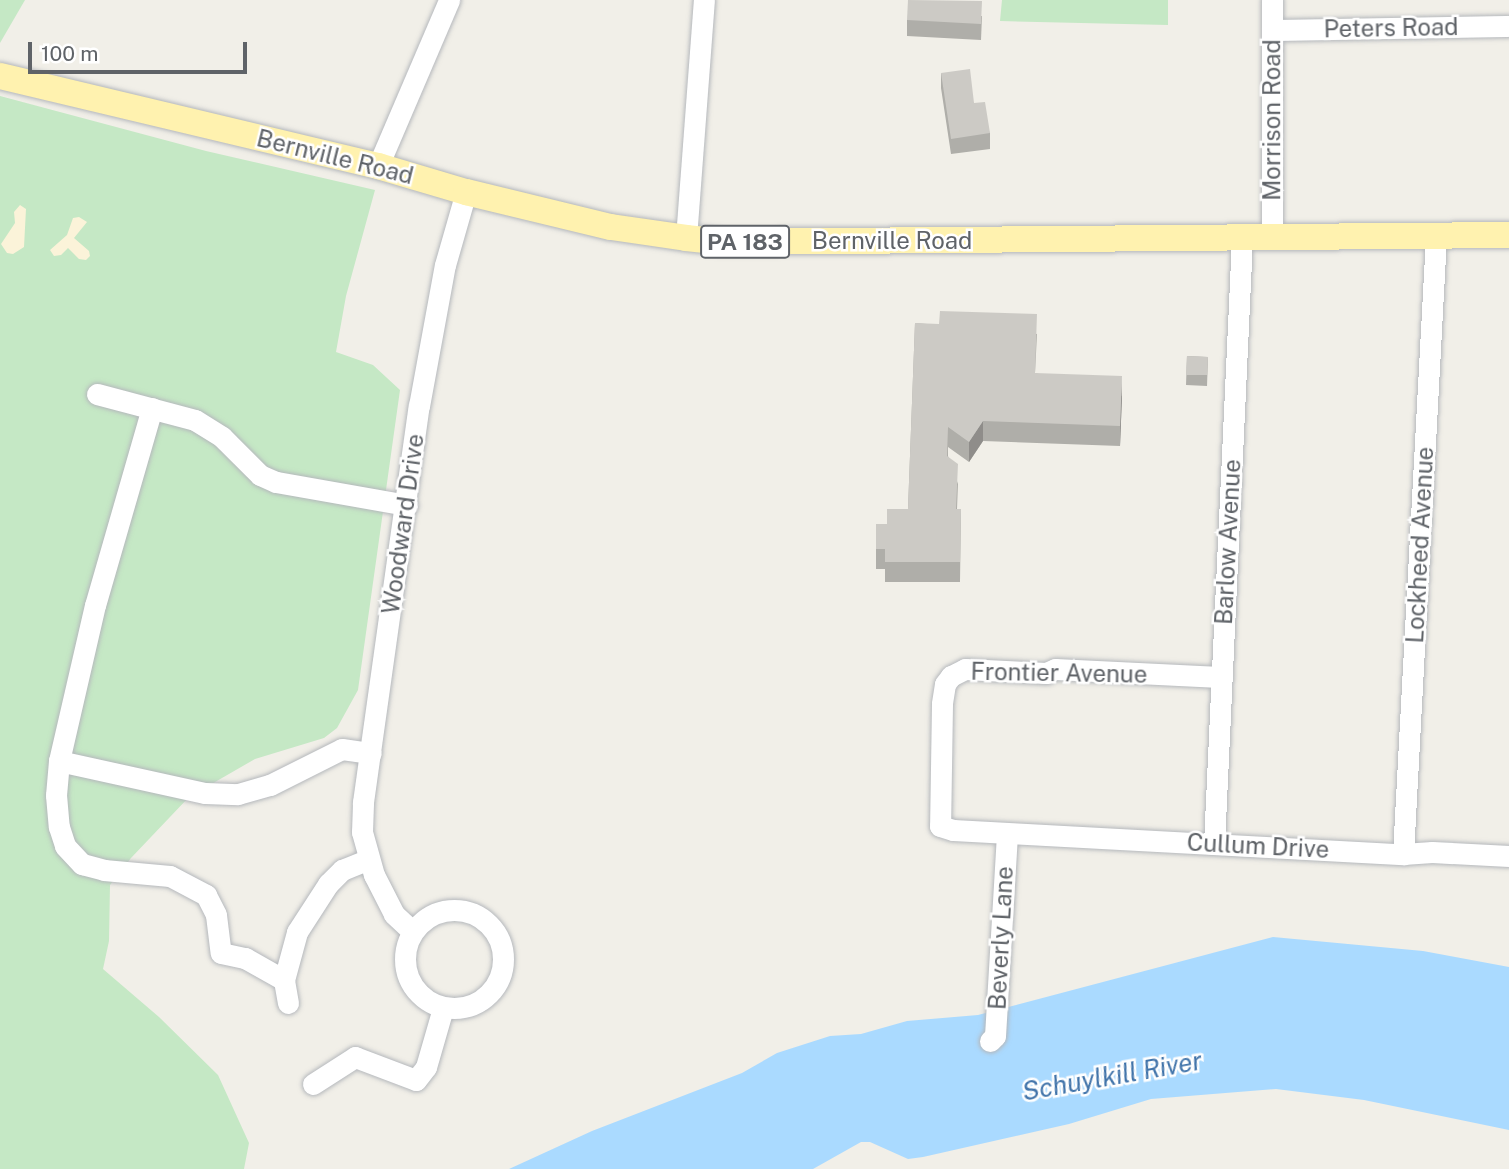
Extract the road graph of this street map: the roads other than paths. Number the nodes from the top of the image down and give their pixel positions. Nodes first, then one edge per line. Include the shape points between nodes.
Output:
1 (449, 0) edge
2 (704, 0) edge
3 (1272, 0) edge
4 (1509, 26) edge
5 (1272, 30) junction
6 (0, 76) edge
7 (378, 166) junction
8 (466, 192) junction
9 (1509, 235) edge
10 (1436, 236) junction
11 (686, 238) junction
12 (1242, 239) junction
13 (1272, 239) junction
14 (97, 394) dead end
15 (152, 408) junction
16 (407, 505) junction
17 (1220, 677) junction
18 (371, 753) junction
19 (59, 761) junction
20 (1007, 833) junction
21 (1214, 844) junction
22 (1403, 854) junction
23 (1509, 856) edge
24 (369, 859) junction
25 (412, 931) junction
26 (284, 980) junction
27 (288, 1003) dead end
28 (443, 1008) junction
29 (990, 1041) dead end
30 (313, 1084) dead end

1 - 7 street
2 - 11 street
3 - 5 street, Morrison Road
4 - 5 street, Peters Road
5 - 13 street, Morrison Road
6 - 7 main road, Bernville Road / PA 183
7 - 8 main road, Bernville Road / PA 183
8 - 11 main road, Bernville Road / PA 183 via 611,227
8 - 16 street, Woodward Drive via 440,291
9 - 10 main road, Bernville Road / PA 183
10 - 13 main road, Bernville Road / PA 183
10 - 22 street, Lockheed Avenue
11 - 12 main road, Bernville Road / PA 183 via 722,242
12 - 13 main road, Bernville Road / PA 183
12 - 17 street, Barlow Avenue
14 - 15 street
15 - 16 street via 195,420 222,437 260,475 276,482
15 - 19 street via 95,604
16 - 18 street, Woodward Drive
17 - 20 street, Frontier Avenue via 1055,669 1046,673 965,669 951,676 942,704 940,826
17 - 21 street, Barlow Avenue
18 - 19 street via 342,749 270,785 238,794 205,793
18 - 24 street, Woodward Drive via 362,832
19 - 26 street via 59,828 72,856 104,870 170,876 206,895 216,915 221,953 245,958
20 - 21 street, Cullum Drive
20 - 29 street, Beverly Lane via 995,1036
21 - 22 street, Cullum Drive
22 - 23 street, Cullum Drive
24 - 25 street, Woodward Drive via 394,914
24 - 26 street via 342,870 328,884 298,932
25 - 28 street via 404,969 412,987 426,1001
25 - 28 street via 444,910 464,910 482,918 503,950 503,969 488,994 463,1009
26 - 27 street
28 - 30 street via 426,1067 416,1080 355,1057

